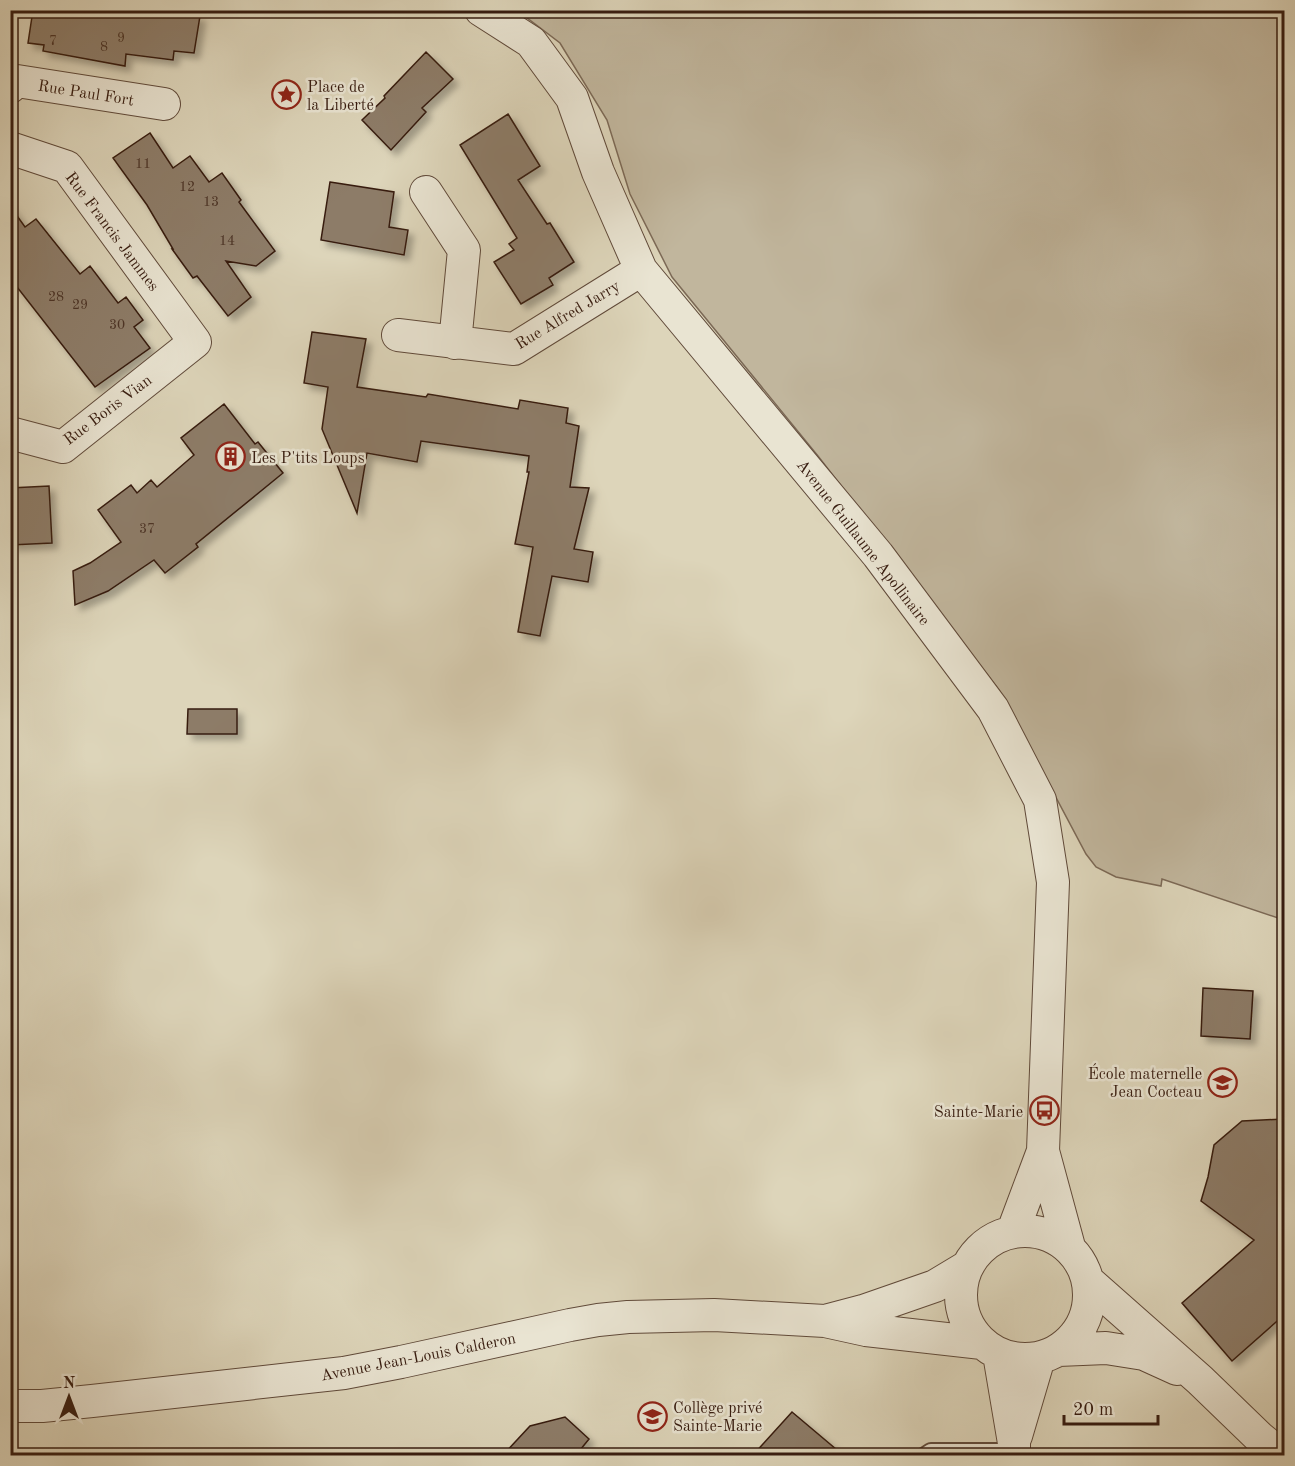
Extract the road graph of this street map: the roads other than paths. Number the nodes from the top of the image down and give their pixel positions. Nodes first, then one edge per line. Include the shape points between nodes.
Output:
1 (481, 10) edge
2 (10, 87) edge
3 (164, 104) dead end
4 (10, 148) edge
5 (426, 192) dead end
6 (641, 270) junction
7 (398, 335) dead end
8 (195, 342) joint
9 (455, 343) junction
10 (10, 433) edge
11 (1043, 1151) junction
12 (1013, 1231) junction
13 (1069, 1247) junction
14 (965, 1268) junction
15 (1088, 1281) junction
16 (825, 1321) junction
17 (991, 1349) junction
18 (1049, 1354) junction
19 (1200, 1380) junction
20 (10, 1406) edge
21 (1014, 1450) edge
22 (925, 1455) edge
23 (1282, 1455) edge

1 - 6 street, Avenue Guillaume Apollinaire via 531,42 572,98 598,172
2 - 3 street, Rue Paul Fort via 17,81
4 - 8 street, Rue Francis Jammes via 67,167
5 - 9 street via 464,250
6 - 9 street, Rue Alfred Jarry via 514,349
6 - 11 street, Avenue Guillaume Apollinaire via 885,564 993,710 1040,800 1053,882
7 - 9 street, Rue Alfred Jarry
8 - 10 street, Rue Boris Vian via 63,447
11 - 12 street, Avenue Guillaume Apollinaire
11 - 13 street, Avenue Guillaume Apollinaire
12 - 13 street, Avenue Jean-Louis Calderon via 1034,1230
12 - 14 street, Avenue Jean-Louis Calderon via 993,1238 976,1251
13 - 15 street, Avenue Jean-Louis Calderon
14 - 16 street, Avenue Jean-Louis Calderon via 934,1286
14 - 17 street via 960,1288 962,1310 969,1328
15 - 18 street, Avenue Jean-Louis Calderon via 1090,1300 1085,1320 1074,1337
15 - 19 street, Avenue Jean-Louis Calderon
16 - 17 street, Avenue Jean-Louis Calderon
16 - 20 street, Avenue Jean-Louis Calderon via 714,1315 598,1320 344,1373 42,1406
17 - 18 street, Avenue Jean-Louis Calderon via 1019,1359
17 - 21 street
18 - 19 street, Avenue Jean-Louis Calderon via 1106,1347 1144,1354
18 - 21 street
19 - 23 street, Avenue Jean-Louis Calderon
21 - 22 lane

